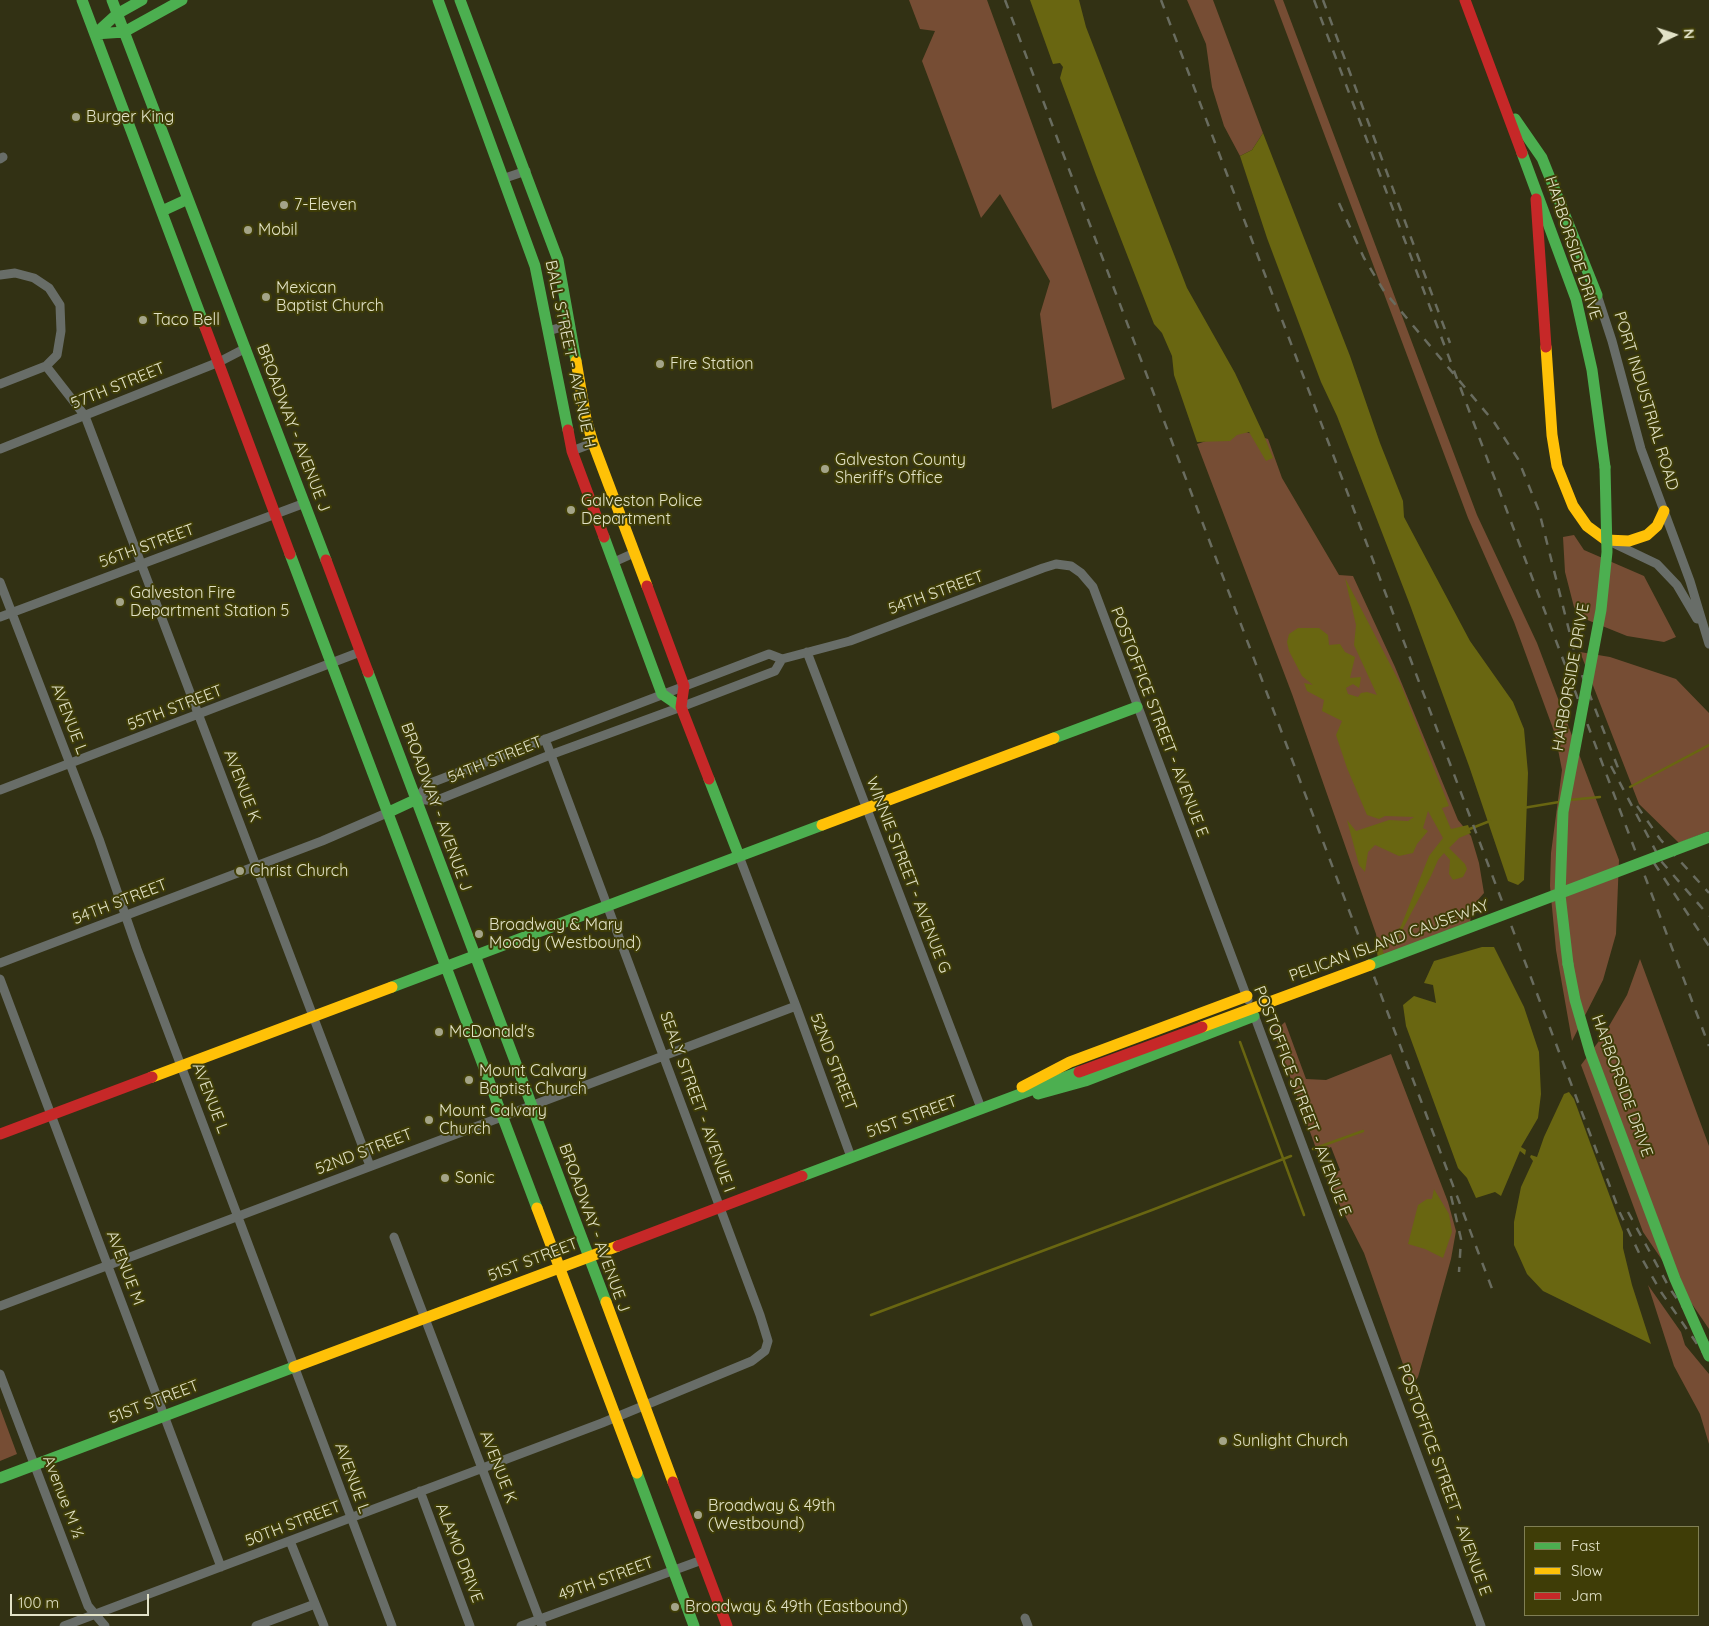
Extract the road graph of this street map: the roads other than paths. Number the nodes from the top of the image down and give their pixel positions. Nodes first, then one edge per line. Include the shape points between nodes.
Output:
1 (82, 0) edge
2 (112, 0) edge
3 (142, 0) edge
4 (182, 0) edge
5 (438, 0) edge
6 (460, 0) edge
7 (1464, 0) edge
8 (117, 14) junction
9 (471, 29) junction
10 (124, 32) junction
11 (95, 34) junction
12 (452, 36) junction
13 (1502, 100) junction
14 (526, 171) junction
15 (505, 178) junction
16 (1536, 186) junction
17 (188, 199) junction
18 (162, 211) junction
19 (0, 275) edge
20 (1597, 295) joint
21 (569, 325) junction
22 (548, 331) junction
23 (246, 348) junction
24 (219, 362) junction
25 (46, 366) junction
26 (0, 384) edge
27 (85, 416) junction
28 (593, 443) junction
29 (0, 450) edge
30 (572, 452) junction
31 (305, 503) junction
32 (1664, 511) junction
33 (276, 514) junction
34 (1606, 540) junction
35 (634, 553) junction
36 (614, 562) junction
37 (142, 564) junction
38 (0, 582) edge
39 (1093, 587) joint
40 (12, 613) junction
41 (0, 617) edge
42 (1704, 630) junction
43 (1709, 644) edge
44 (360, 652) junction
45 (807, 652) junction
46 (782, 659) junction
47 (332, 663) junction
48 (684, 686) junction
49 (662, 694) junction
50 (681, 707) junction
51 (1137, 707) junction
52 (199, 715) junction
53 (545, 739) junction
54 (550, 755) junction
55 (70, 764) junction
56 (0, 790) edge
57 (417, 800) junction
58 (866, 808) junction
59 (389, 812) junction
60 (1709, 837) edge
61 (739, 856) junction
62 (256, 866) junction
63 (1560, 895) junction
64 (608, 906) junction
65 (125, 916) junction
66 (474, 956) junction
67 (0, 963) edge
68 (446, 967) junction
69 (0, 979) edge
70 (1247, 996) junction
71 (796, 1006) junction
72 (313, 1016) junction
73 (1254, 1016) junction
74 (664, 1054) junction
75 (182, 1066) junction
76 (1079, 1072) joint
77 (1001, 1101) junction
78 (531, 1106) junction
79 (980, 1108) junction
80 (51, 1115) junction
81 (502, 1116) junction
82 (0, 1134) edge
83 (851, 1157) junction
84 (370, 1166) junction
85 (719, 1206) junction
86 (239, 1215) junction
87 (394, 1237) dead end
88 (587, 1257) junction
89 (108, 1265) junction
90 (559, 1267) junction
91 (0, 1306) edge
92 (426, 1318) junction
93 (1709, 1356) edge
94 (296, 1366) junction
95 (0, 1374) edge
96 (643, 1406) junction
97 (164, 1415) junction
98 (615, 1417) junction
99 (35, 1465) junction
100 (482, 1468) junction
101 (0, 1478) edge
102 (420, 1492) junction
103 (350, 1518) junction
104 (290, 1541) junction
105 (702, 1560) junction
106 (221, 1567) junction
107 (672, 1570) junction
108 (315, 1604) junction
109 (96, 1614) junction
110 (541, 1623) edge
111 (64, 1626) edge
112 (105, 1626) edge
113 (256, 1626) edge
114 (324, 1626) edge
115 (392, 1626) edge
116 (470, 1626) edge
117 (521, 1626) edge
118 (694, 1626) edge
119 (727, 1626) edge
120 (1481, 1626) edge

1 - 11 main road
2 - 8 main road, BROADWAY - AVENUE J
3 - 8 main road
4 - 10 main road
5 - 12 main road, BALL STREET - AVENUE H
6 - 9 main road, BALL STREET - AVENUE H
7 - 13 main road, HARBORSIDE DRIVE
8 - 10 main road, BROADWAY - AVENUE J
8 - 11 main road
9 - 12 main road
9 - 14 main road, BALL STREET - AVENUE H
10 - 11 main road
10 - 17 main road, BROADWAY - AVENUE J
11 - 18 main road
12 - 15 main road, BALL STREET - AVENUE H
13 - 16 main road, HARBORSIDE DRIVE
13 - 20 main road via 1542,158
14 - 15 street
14 - 21 main road, BALL STREET - AVENUE H via 558,260
15 - 22 main road, BALL STREET - AVENUE H via 530,250
16 - 34 main road via 1552,435 1557,466 1574,506 1587,526
16 - 63 main road, HARBORSIDE DRIVE, bridge via 1576,299 1592,370 1605,467 1607,552 1601,610 1563,812
17 - 18 main road
17 - 23 main road, BROADWAY - AVENUE J
18 - 24 main road
19 - 25 street via 15,273 34,278 49,288 60,305 62,331 57,355
20 - 32 street, PORT INDUSTRIAL ROAD via 1641,449
21 - 22 street
21 - 28 main road, BALL STREET - AVENUE H
22 - 30 main road, BALL STREET - AVENUE H
23 - 24 street, 57TH STREET
23 - 31 main road, BROADWAY - AVENUE J
24 - 27 street, 57TH STREET
24 - 33 main road
25 - 26 street
25 - 27 street, AVENUE K
27 - 29 street, 57TH STREET
27 - 37 street, AVENUE K
28 - 30 street
28 - 35 main road, BALL STREET - AVENUE H
30 - 36 main road, BALL STREET - AVENUE H
31 - 33 street, 56TH STREET
31 - 44 main road, BROADWAY - AVENUE J
32 - 34 main road via 1657,526 1647,535 1629,541
32 - 42 street, PORT INDUSTRIAL ROAD
33 - 37 street, 56TH STREET
33 - 47 main road
34 - 42 street, PORT INDUSTRIAL ROAD via 1658,564 1676,585
35 - 36 street
35 - 48 main road, BALL STREET - AVENUE H
36 - 49 main road, BALL STREET - AVENUE H
37 - 40 street, 56TH STREET
37 - 52 street, AVENUE K
38 - 40 street, AVENUE L
39 - 45 street, 54TH STREET via 1071,566 1056,564 850,642
39 - 51 street, POSTOFFICE STREET - AVENUE E
40 - 41 street, 56TH STREET
40 - 55 street, AVENUE L
42 - 43 street, PORT INDUSTRIAL ROAD
44 - 47 street, 55TH STREET
44 - 57 main road, BROADWAY - AVENUE J
45 - 46 street, 54TH STREET
45 - 58 street, WINNIE STREET - AVENUE G
46 - 48 street, 54TH STREET via 769,654
46 - 50 street, 54TH STREET via 775,670
47 - 52 street, 55TH STREET
47 - 59 main road
48 - 49 street, 54TH STREET
48 - 50 main road, BALL STREET - AVENUE H
49 - 50 main road
49 - 53 street, 54TH STREET
50 - 54 street, 54TH STREET
50 - 61 main road, BALL STREET - AVENUE H
51 - 58 main road
51 - 70 street, POSTOFFICE STREET - AVENUE E
52 - 55 street, 55TH STREET
52 - 62 street, AVENUE K
53 - 54 street, SEALY STREET - AVENUE I
53 - 57 street, 54TH STREET via 428,784
54 - 57 street, 54TH STREET via 435,801
54 - 64 street, SEALY STREET - AVENUE I
55 - 56 street, 55TH STREET
55 - 65 street, AVENUE L
57 - 59 main road
57 - 66 main road, BROADWAY - AVENUE J
58 - 61 main road
58 - 79 street, WINNIE STREET - AVENUE G
59 - 62 street, 54TH STREET
59 - 68 main road
60 - 63 main road, PELICAN ISLAND CAUSEWAY, bridge
61 - 64 main road
61 - 71 street, 52ND STREET
62 - 65 street, 54TH STREET
62 - 72 street, AVENUE K
63 - 76 main road, PELICAN ISLAND CAUSEWAY, bridge
63 - 93 main road, HARBORSIDE DRIVE, bridge via 1575,1000 1590,1052 1675,1279
64 - 66 main road
64 - 74 street, SEALY STREET - AVENUE I
65 - 67 street, 54TH STREET
65 - 75 street, AVENUE L
66 - 68 main road
66 - 78 main road, BROADWAY - AVENUE J
68 - 72 main road
68 - 81 main road
69 - 80 street, AVENUE M
70 - 73 street, POSTOFFICE STREET - AVENUE E
70 - 77 main road via 1070,1062
71 - 74 street, 52ND STREET
71 - 83 street, 52ND STREET
72 - 75 main road
72 - 84 street, AVENUE K
73 - 77 main road via 1085,1081 1054,1091
73 - 120 street, POSTOFFICE STREET - AVENUE E
74 - 78 street, 52ND STREET
74 - 85 street, SEALY STREET - AVENUE I
75 - 80 main road
75 - 86 street, AVENUE L
76 - 77 main road, 51ST STREET
77 - 79 main road, 51ST STREET
78 - 81 street, 52ND STREET
78 - 88 main road, BROADWAY - AVENUE J
79 - 83 main road, 51ST STREET
80 - 82 main road
80 - 89 street, AVENUE M
81 - 84 street, 52ND STREET
81 - 90 main road
83 - 85 main road, 51ST STREET
84 - 86 street, 52ND STREET
85 - 88 main road, 51ST STREET
85 - 96 street, SEALY STREET - AVENUE I via 760,1315 768,1341 765,1351 752,1361
86 - 89 street, 52ND STREET
86 - 94 street, AVENUE L
87 - 92 street, AVENUE K
88 - 90 main road, 51ST STREET
88 - 96 main road, BROADWAY - AVENUE J
89 - 91 street, 52ND STREET
89 - 97 street, AVENUE M
90 - 92 main road, 51ST STREET
90 - 98 main road
92 - 94 main road, 51ST STREET
92 - 100 street, AVENUE K
94 - 97 main road, 51ST STREET
94 - 103 street, AVENUE L
95 - 99 street, Avenue M ½
96 - 98 street, 50TH STREET
96 - 105 main road, BROADWAY - AVENUE J
97 - 99 main road, 51ST STREET
97 - 106 street, AVENUE M
98 - 100 street, 50TH STREET
98 - 107 main road
99 - 101 main road, 51ST STREET
99 - 109 street, Avenue M ½ via 88,1606
100 - 102 street, 50TH STREET
100 - 110 street, AVENUE K
102 - 103 street, 50TH STREET
102 - 116 street, ALAMO DRIVE
103 - 104 street, 50TH STREET
103 - 115 street, AVENUE L
104 - 106 street, 50TH STREET
104 - 108 street
105 - 107 street, 49TH STREET
105 - 119 main road, BROADWAY - AVENUE J
106 - 109 street, 50TH STREET
107 - 110 street, 49TH STREET
107 - 118 main road
108 - 113 street
108 - 114 street
109 - 111 street, 50TH STREET
109 - 112 street, Avenue M ½
110 - 117 street, 49TH STREET

